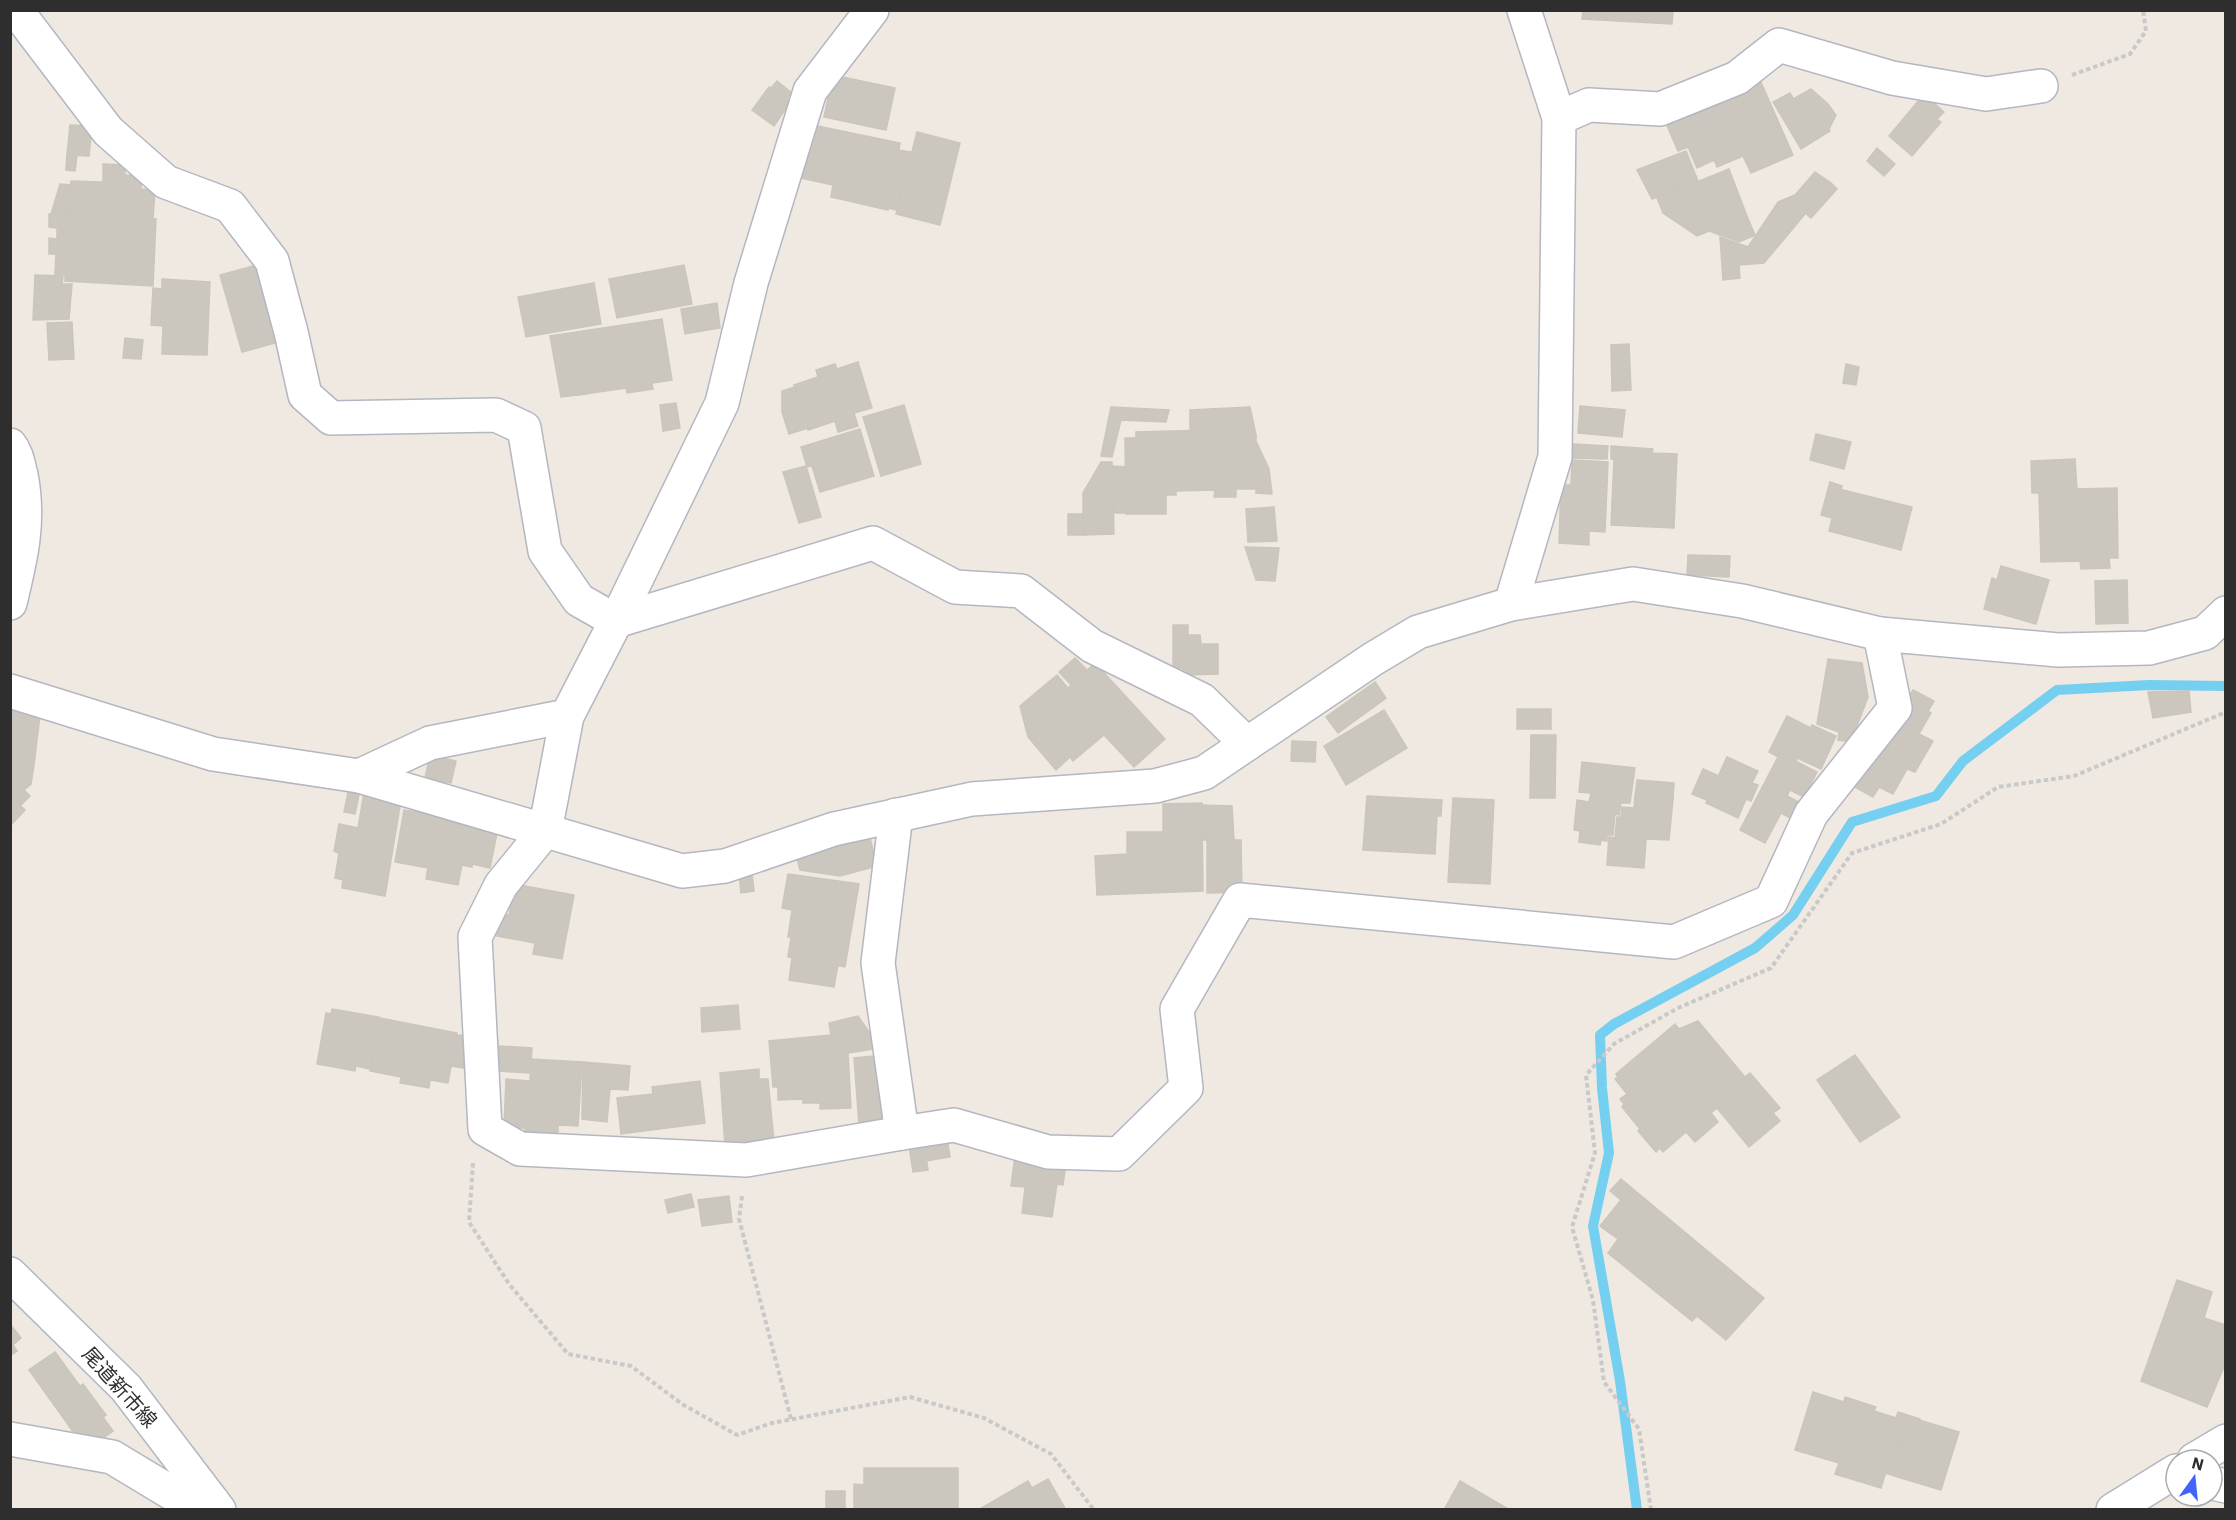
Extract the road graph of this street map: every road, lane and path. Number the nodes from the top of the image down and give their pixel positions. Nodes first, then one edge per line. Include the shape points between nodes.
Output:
1 (16, 10) edge
2 (872, 10) edge
3 (1524, 10) edge
4 (2143, 10) edge
5 (2042, 86) joint
6 (1559, 118) junction
7 (10, 445) edge
8 (10, 603) edge
9 (1512, 603) junction
10 (2226, 613) edge
11 (616, 621) junction
12 (1880, 634) junction
13 (10, 691) edge
14 (2226, 712) edge
15 (567, 716) junction
16 (1247, 744) junction
17 (359, 776) junction
18 (896, 815) junction
19 (545, 831) junction
20 (485, 1129) junction
21 (902, 1133) junction
22 (746, 1160) junction
23 (10, 1274) edge
24 (791, 1419) junction
25 (10, 1439) edge
26 (2164, 1478) edge
27 (216, 1505) edge
28 (1094, 1509) edge
29 (1651, 1509) edge
30 (2113, 1509) edge

1 - 11 street via 108,130 166,182 230,206 272,261 305,396 331,418 496,415 524,428 545,551 579,600
2 - 11 street via 810,91 751,283 722,403
3 - 6 street
4 - 5 path via 2146,31 2130,54
5 - 6 street via 1986,94 1892,78 1779,45 1737,78 1660,109 1589,105
6 - 9 street via 1555,457
7 - 8 street via 16,453 24,493 24,542
9 - 12 street via 1633,584 1742,601
9 - 16 street via 1418,632
10 - 12 street via 2205,633 2149,648 2058,650
11 - 15 street
11 - 16 street via 873,543 955,587 1021,591 1092,646 1202,700
12 - 21 street via 1895,708 1811,814 1771,901 1674,942 1239,900 1177,1010 1186,1088 1119,1154 1048,1152 954,1125
13 - 17 street via 213,754
14 - 29 path via 2074,776 1998,787 1941,824 1852,853 1771,968 1678,1008 1614,1044 1586,1075 1595,1153 1572,1227 1593,1300 1604,1382 1639,1429
15 - 17 street via 430,743
15 - 19 street
16 - 18 street via 1204,773 1155,786 972,799
17 - 19 street
18 - 19 street via 834,829 725,866 682,871
18 - 21 street via 878,963
19 - 20 street via 501,885 475,937
20 - 22 street via 520,1149
20 - 24 path via 472,1165 469,1222 509,1284 568,1354 631,1366 682,1404 737,1435
21 - 22 street
22 - 24 path via 739,1218
23 - 27 street, 尾道新市線 via 126,1388
24 - 28 path via 910,1397 984,1418 1051,1454
25 - 27 street via 112,1456 185,1501
26 - 30 street

